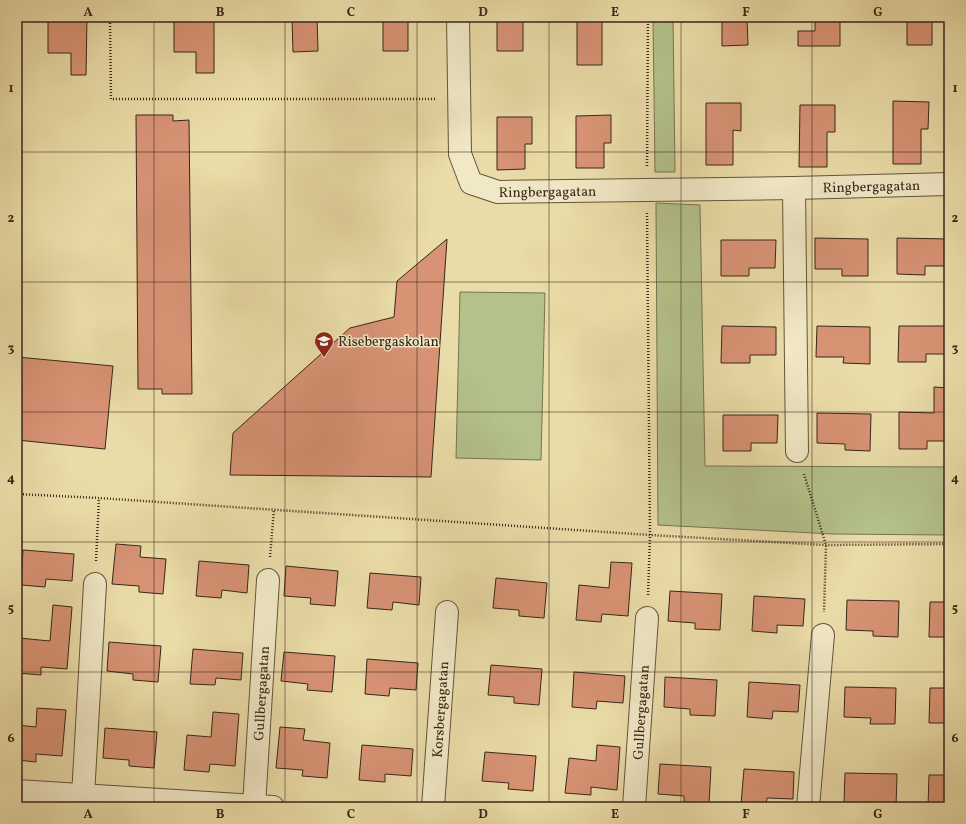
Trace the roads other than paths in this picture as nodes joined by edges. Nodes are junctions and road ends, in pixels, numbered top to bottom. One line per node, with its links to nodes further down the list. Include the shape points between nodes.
1 (458, 17): 3 (street, Ringbergagatan, via 460,154 471,183 498,192)
2 (949, 184): 3 (street, Ringbergagatan)
3 (794, 188): 4 (street)
4 (796, 451)
5 (268, 580): 12 (street, Gullbergagatan)
6 (95, 584): 11 (street)
7 (448, 612): 13 (street, Korsbergagatan)
8 (647, 618): 14 (street, Gullbergagatan)
9 (823, 635): 15 (street)
10 (17, 791): 11 (street, Gullbergagatan)
11 (83, 796): 12 (street, Gullbergagatan)
12 (264, 806)
13 (433, 807)
14 (634, 807)
15 (808, 807)

